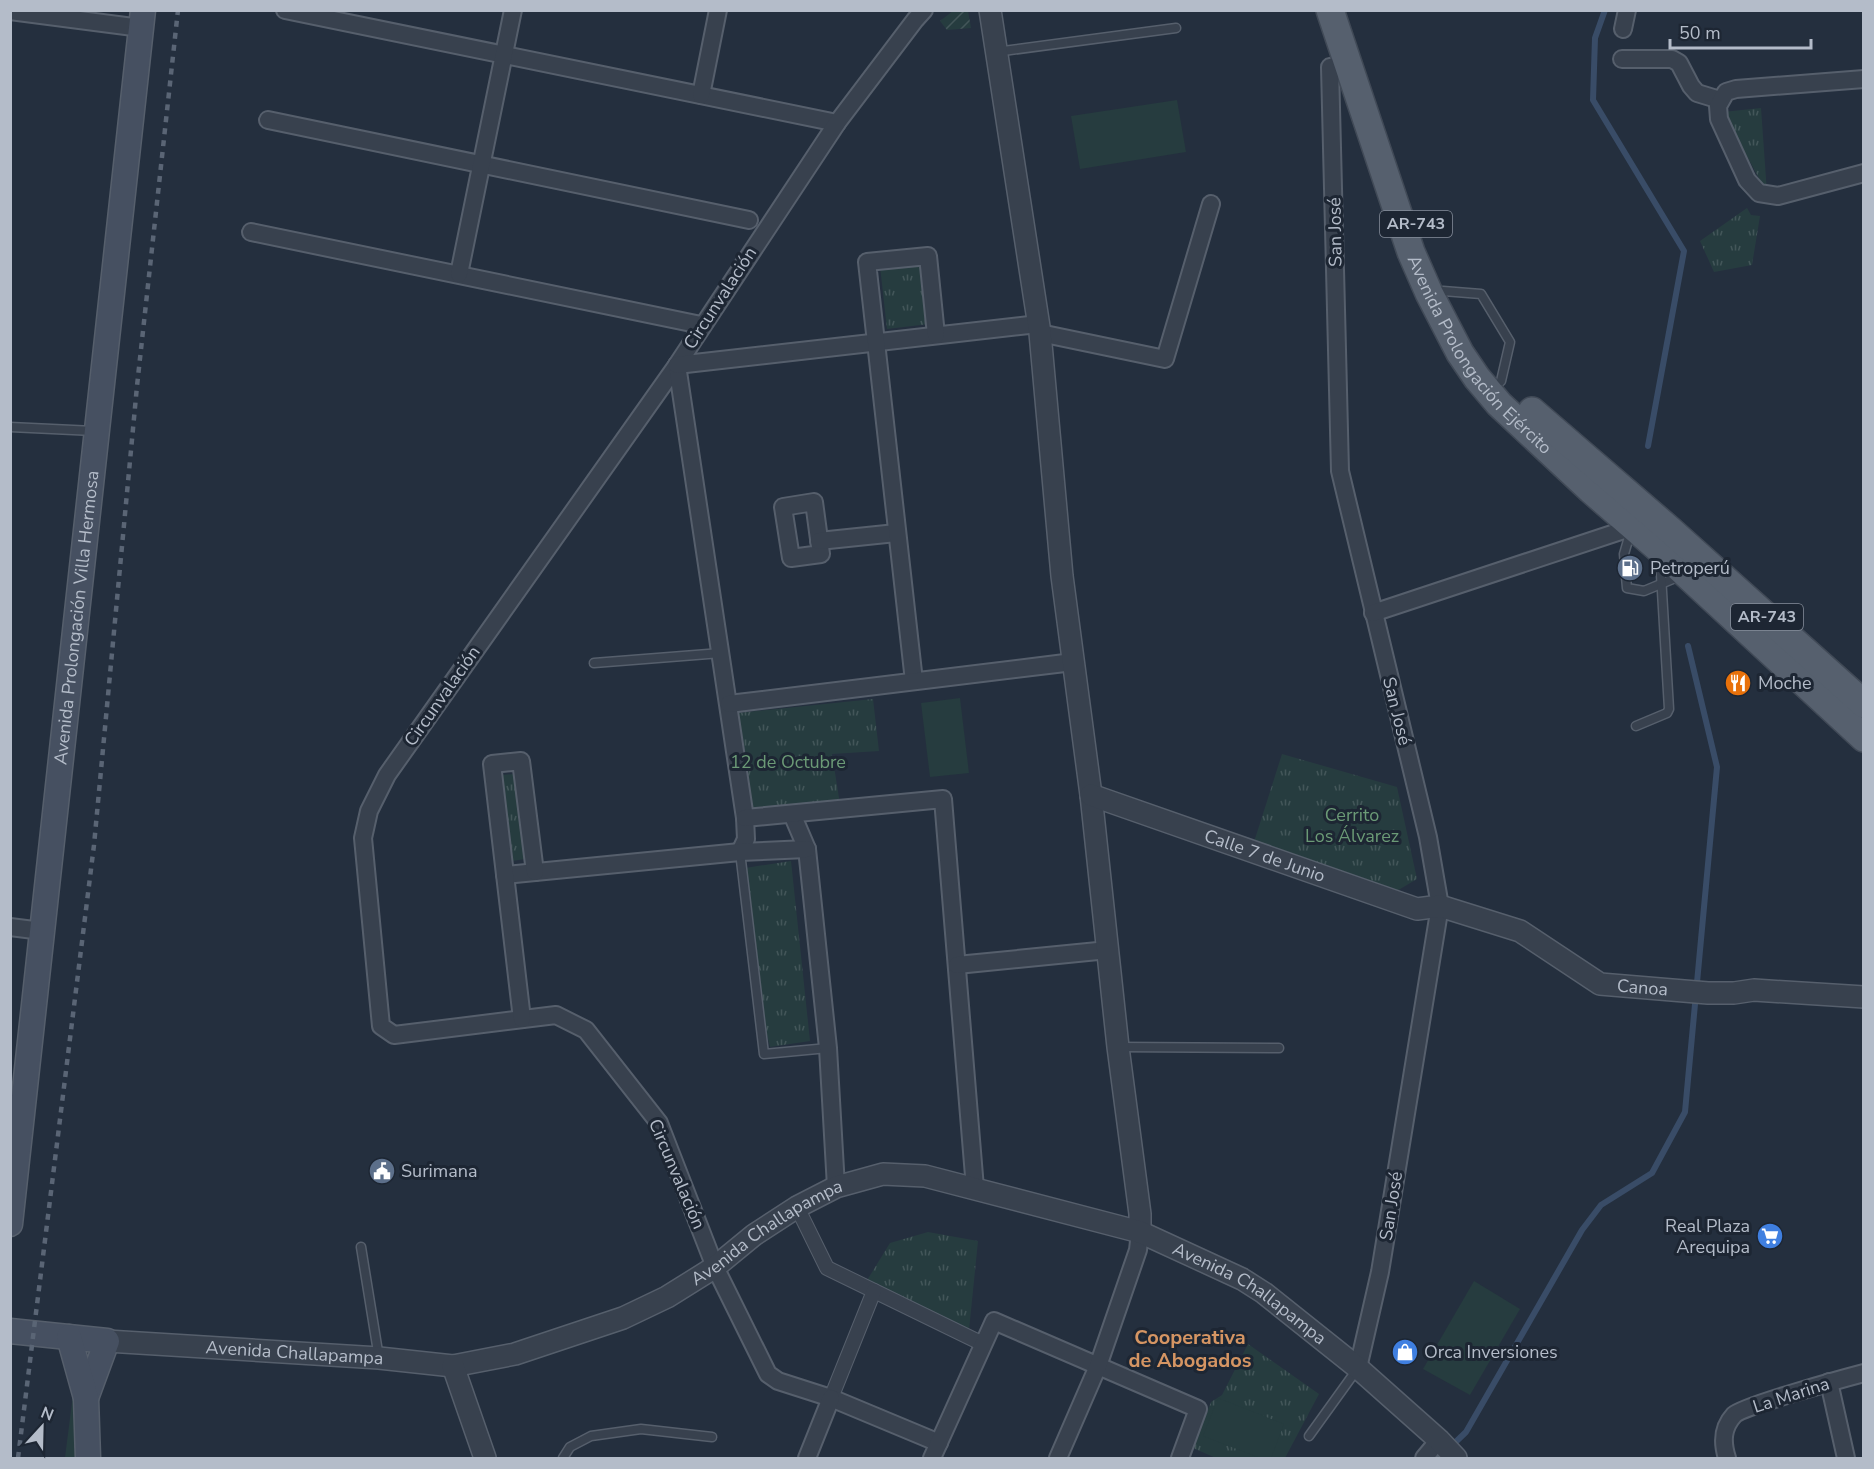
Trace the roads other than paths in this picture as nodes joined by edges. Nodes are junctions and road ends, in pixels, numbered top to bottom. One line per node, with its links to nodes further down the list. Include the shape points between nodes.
1 (285, 10): 14 (street)
2 (513, 10): 14 (street)
3 (718, 10): 18 (street)
4 (990, 10): 13 (street)
5 (1330, 10): 16 (main road, Avenida Prolongación Ejército / AR-743)
6 (1346, 10): 35 (main road, Avenida Prolongación Ejército / AR-743, via 1419,233 1467,338 1501,381)
7 (1627, 10): 12 (street)
8 (10, 11): 10 (street)
9 (917, 14): 21 (street, Circunvalación)
10 (142, 19): 34 (main road, Avenida Prolongación Villa Hermosa)
11 (1176, 28): 13 (lane)
12 (1623, 29)
13 (996, 52): 29 (street)
14 (504, 56): 18 (street); 22 (street)
15 (1622, 59): 19 (street, via 1672,59 1679,63 1697,93)
16 (1348, 65): 35 (main road, Avenida Prolongación Ejército / AR-743, via 1411,252 1460,353 1499,404); 39 (street, San José, via 1330,67 1340,471)
17 (1863, 79): 19 (street, via 1736,89 1726,92)
18 (701, 95): 21 (street)
19 (1720, 100): 23 (street, via 1719,119 1747,180 1759,193 1778,196)
20 (268, 120): 22 (street)
21 (837, 123): 28 (street, Circunvalación)
22 (481, 166): 25 (street); 27 (street)
23 (1863, 173)
24 (1211, 204): 29 (street, via 1165,358)
25 (749, 220)
26 (251, 232): 27 (street)
27 (459, 274): 28 (street)
28 (701, 325): 32 (street, Circunvalación)
29 (1039, 329): 30 (street); 41 (street)
30 (936, 335): 31 (street); 31 (street, via 928,256 867,262)
31 (874, 342): 32 (street); 36 (street)
32 (677, 364): 40 (street); 61 (street, Circunvalación, via 387,775 369,811 363,838 381,1026 394,1035)
33 (10, 427): 34 (lane)
34 (96, 431): 57 (main road, Avenida Prolongación Villa Hermosa)
35 (1639, 518): 38 (main road, AR-743); 38 (lane, via 1624,554 1627,588 1644,591); 39 (street); 45 (main road, AR-743)
36 (896, 533): 37 (street); 43 (street)
37 (819, 541)
38 (1673, 579): 46 (lane, via 1669,709); 47 (main road, AR-743)
39 (1373, 613): 55 (street, San José, via 1428,837)
40 (721, 653): 42 (lane); 44 (street)
41 (1073, 662): 43 (street); 48 (street)
42 (594, 663)
43 (914, 681): 44 (street)
44 (729, 704): 50 (street)
45 (1863, 704)
46 (1636, 726)
47 (1863, 738)
48 (1091, 795): 55 (street, Calle 7 de Junio, via 1417,909); 58 (street)
49 (792, 814): 50 (street); 51 (street); 59 (street, via 944,800)
50 (745, 818): 52 (street, via 746,839)
51 (807, 849): 52 (street); 63 (street)
52 (740, 852): 53 (street); 63 (lane, via 764,1054)
53 (535, 872): 54 (street); 54 (street, via 521,761 492,764)
54 (505, 875): 61 (street)
55 (1440, 906): 60 (street, Canoa, via 1520,931 1600,984 1708,993 1754,990); 81 (street, San José, via 1380,1272)
56 (10, 927): 57 (street)
57 (42, 931): 65 (main road, Avenida Prolongación Villa Hermosa)
58 (1108, 950): 59 (street); 62 (street)
59 (957, 965): 67 (street)
60 (1863, 998)
61 (522, 1019): 72 (street, Circunvalación, via 556,1015 586,1030 659,1123)
62 (1118, 1047): 64 (lane); 70 (street)
63 (828, 1048): 66 (street)
64 (1279, 1048)
65 (14, 1159): 69 (main road, Avenida Prolongación Villa Hermosa)
66 (836, 1187): 67 (street, Avenida Challapampa, via 883,1174 925,1176); 68 (street, Avenida Challapampa)
67 (975, 1188): 70 (street, Avenida Challapampa)
68 (797, 1208): 72 (street, Avenida Challapampa, via 754,1235); 73 (street, via 827,1268)
69 (10, 1224)
70 (1140, 1232): 80 (street, via 1138,1250); 81 (street, Avenida Challapampa, via 1242,1279)
71 (361, 1247): 78 (lane)
72 (715, 1267): 79 (street, Avenida Challapampa, via 623,1318 515,1354); 85 (street, Circunvalación, via 768,1374)
73 (874, 1291): 77 (street); 85 (street)
74 (10, 1331): 75 (main road, Avenida Challapampa)
75 (69, 1337): 76 (main road, Avenida Challapampa); 84 (main road)
76 (107, 1341): 78 (street, Avenida Challapampa); 84 (main road)
77 (983, 1344): 80 (street, via 996,1321); 88 (street)
78 (379, 1358): 79 (street, Avenida Challapampa)
79 (453, 1366): 91 (street)
80 (1098, 1366): 95 (street); 96 (street, via 1198,1409)
81 (1358, 1368): 86 (lane); 89 (street, Avenida Challapampa)
82 (1863, 1373): 83 (street, La Marina)
83 (1829, 1382): 98 (street, La Marina, via 1736,1413 1726,1427 1722,1444); 99 (street)
84 (86, 1398): 90 (main road)
85 (831, 1398): 88 (street, Circunvalación); 93 (street)
86 (1309, 1436)
87 (712, 1437): 92 (lane, via 641,1429 591,1436 570,1447)
88 (939, 1443): 94 (street)
89 (1446, 1448): 97 (street)
90 (88, 1458)
91 (485, 1458)
92 (563, 1458)
93 (807, 1458)
94 (932, 1458)
95 (1058, 1458)
96 (1180, 1458)
97 (1424, 1458)
98 (1727, 1458)
99 (1846, 1458)

